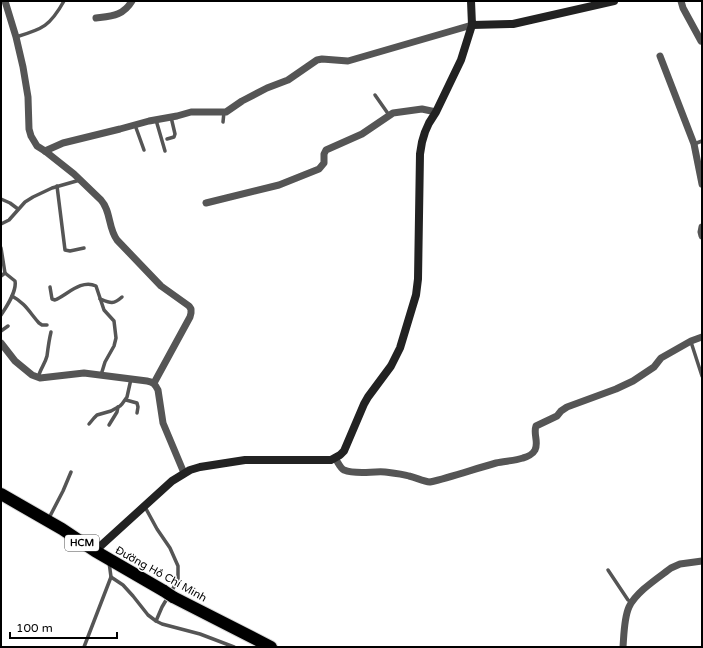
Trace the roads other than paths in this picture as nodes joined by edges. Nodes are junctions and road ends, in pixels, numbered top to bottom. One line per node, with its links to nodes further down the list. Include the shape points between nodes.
1 (5, 1): 9 (street)
2 (64, 1): 9 (lane, via 55,16 41,29)
3 (132, 1): 7 (street, via 125,10 115,16)
4 (471, 1): 8 (street)
5 (614, 1): 8 (street, via 513,24)
6 (681, 1): 10 (street)
7 (96, 18)
8 (472, 25): 13 (street, via 348,61 316,60 285,81); 14 (street, via 461,60)
9 (16, 37): 24 (street, via 27,91 31,136 37,146)
10 (701, 41)
11 (660, 56): 22 (street)
12 (375, 95): 15 (lane)
13 (224, 112): 16 (street, via 191,112); 18 (lane)
14 (436, 112): 15 (street, via 422,109); 61 (street, via 425,132 420,154 418,279 412,311 396,357 364,404 344,451)
15 (389, 115): 30 (street, via 362,134 326,150 324,163 319,169 279,185)
16 (171, 117): 17 (street); 20 (lane, via 175,134 174,137)
17 (156, 120): 19 (street); 25 (lane)
18 (223, 122)
19 (135, 125): 23 (lane); 24 (street, via 63,143)
20 (167, 139)
21 (702, 141): 22 (lane)
22 (694, 144): 27 (street)
23 (144, 150)
24 (45, 151): 26 (street)
25 (165, 151)
26 (80, 180): 28 (lane); 55 (street, via 105,204 117,240 161,286 191,309 190,317)
27 (702, 184)
28 (57, 186): 31 (lane, via 33,197); 36 (lane, via 65,250)
29 (1, 199): 31 (lane)
30 (206, 203)
31 (18, 209): 32 (lane, via 9,220)
32 (1, 224)
33 (702, 227): 34 (street)
34 (702, 236)
35 (1, 248): 37 (lane)
36 (84, 248)
37 (5, 274): 38 (lane); 40 (lane, via 15,280)
38 (1, 276)
39 (50, 287): 42 (lane, via 52,299 57,300 73,289 94,285)
40 (12, 296): 43 (lane); 44 (lane, via 20,300 39,323)
41 (122, 297): 42 (lane, via 112,303)
42 (100, 299): 51 (lane, via 104,310 114,321 116,338)
43 (1, 315)
44 (47, 325)
45 (8, 326): 46 (lane)
46 (1, 331)
47 (51, 332): 53 (lane, via 47,356)
48 (702, 337): 49 (street)
49 (691, 341): 52 (lane); 61 (street, via 661,358 654,367 633,381 567,407 557,416 536,426 535,451 522,458 430,482 385,472 349,472 342,469)
50 (1, 343): 53 (street, via 15,361)
51 (101, 376): 53 (street, via 80,373); 54 (street)
52 (702, 376)
53 (38, 378)
54 (131, 379): 55 (street); 56 (lane)
55 (154, 383): 63 (street, via 158,390 164,426)
56 (126, 400): 57 (lane); 58 (lane, via 137,403)
57 (118, 407): 59 (lane, via 97,415); 60 (lane)
58 (137, 413)
59 (89, 424)
60 (109, 425)
61 (336, 458): 63 (street, via 245,460 200,467)
62 (71, 472): 66 (lane)
63 (184, 473): 65 (street)
64 (1, 494): 66 (highway, Đường Hồ Chí Minh / HCM)
65 (144, 506): 67 (street); 73 (lane, via 178,566 178,580)
66 (48, 521): 67 (highway, Đường Hồ Chí Minh / HCM)
67 (95, 551): 68 (highway, Đường Hồ Chí Minh / HCM)
68 (108, 559): 71 (lane); 76 (highway, Đường Hồ Chí Minh / HCM)
69 (702, 561): 72 (street, via 671,568 638,594)
70 (608, 570): 72 (lane)
71 (111, 577): 73 (lane, via 128,590); 74 (lane)
72 (632, 602): 77 (street, via 625,620)
73 (156, 621): 75 (lane)
74 (84, 647)
75 (234, 647)
76 (271, 647)
77 (623, 647)

